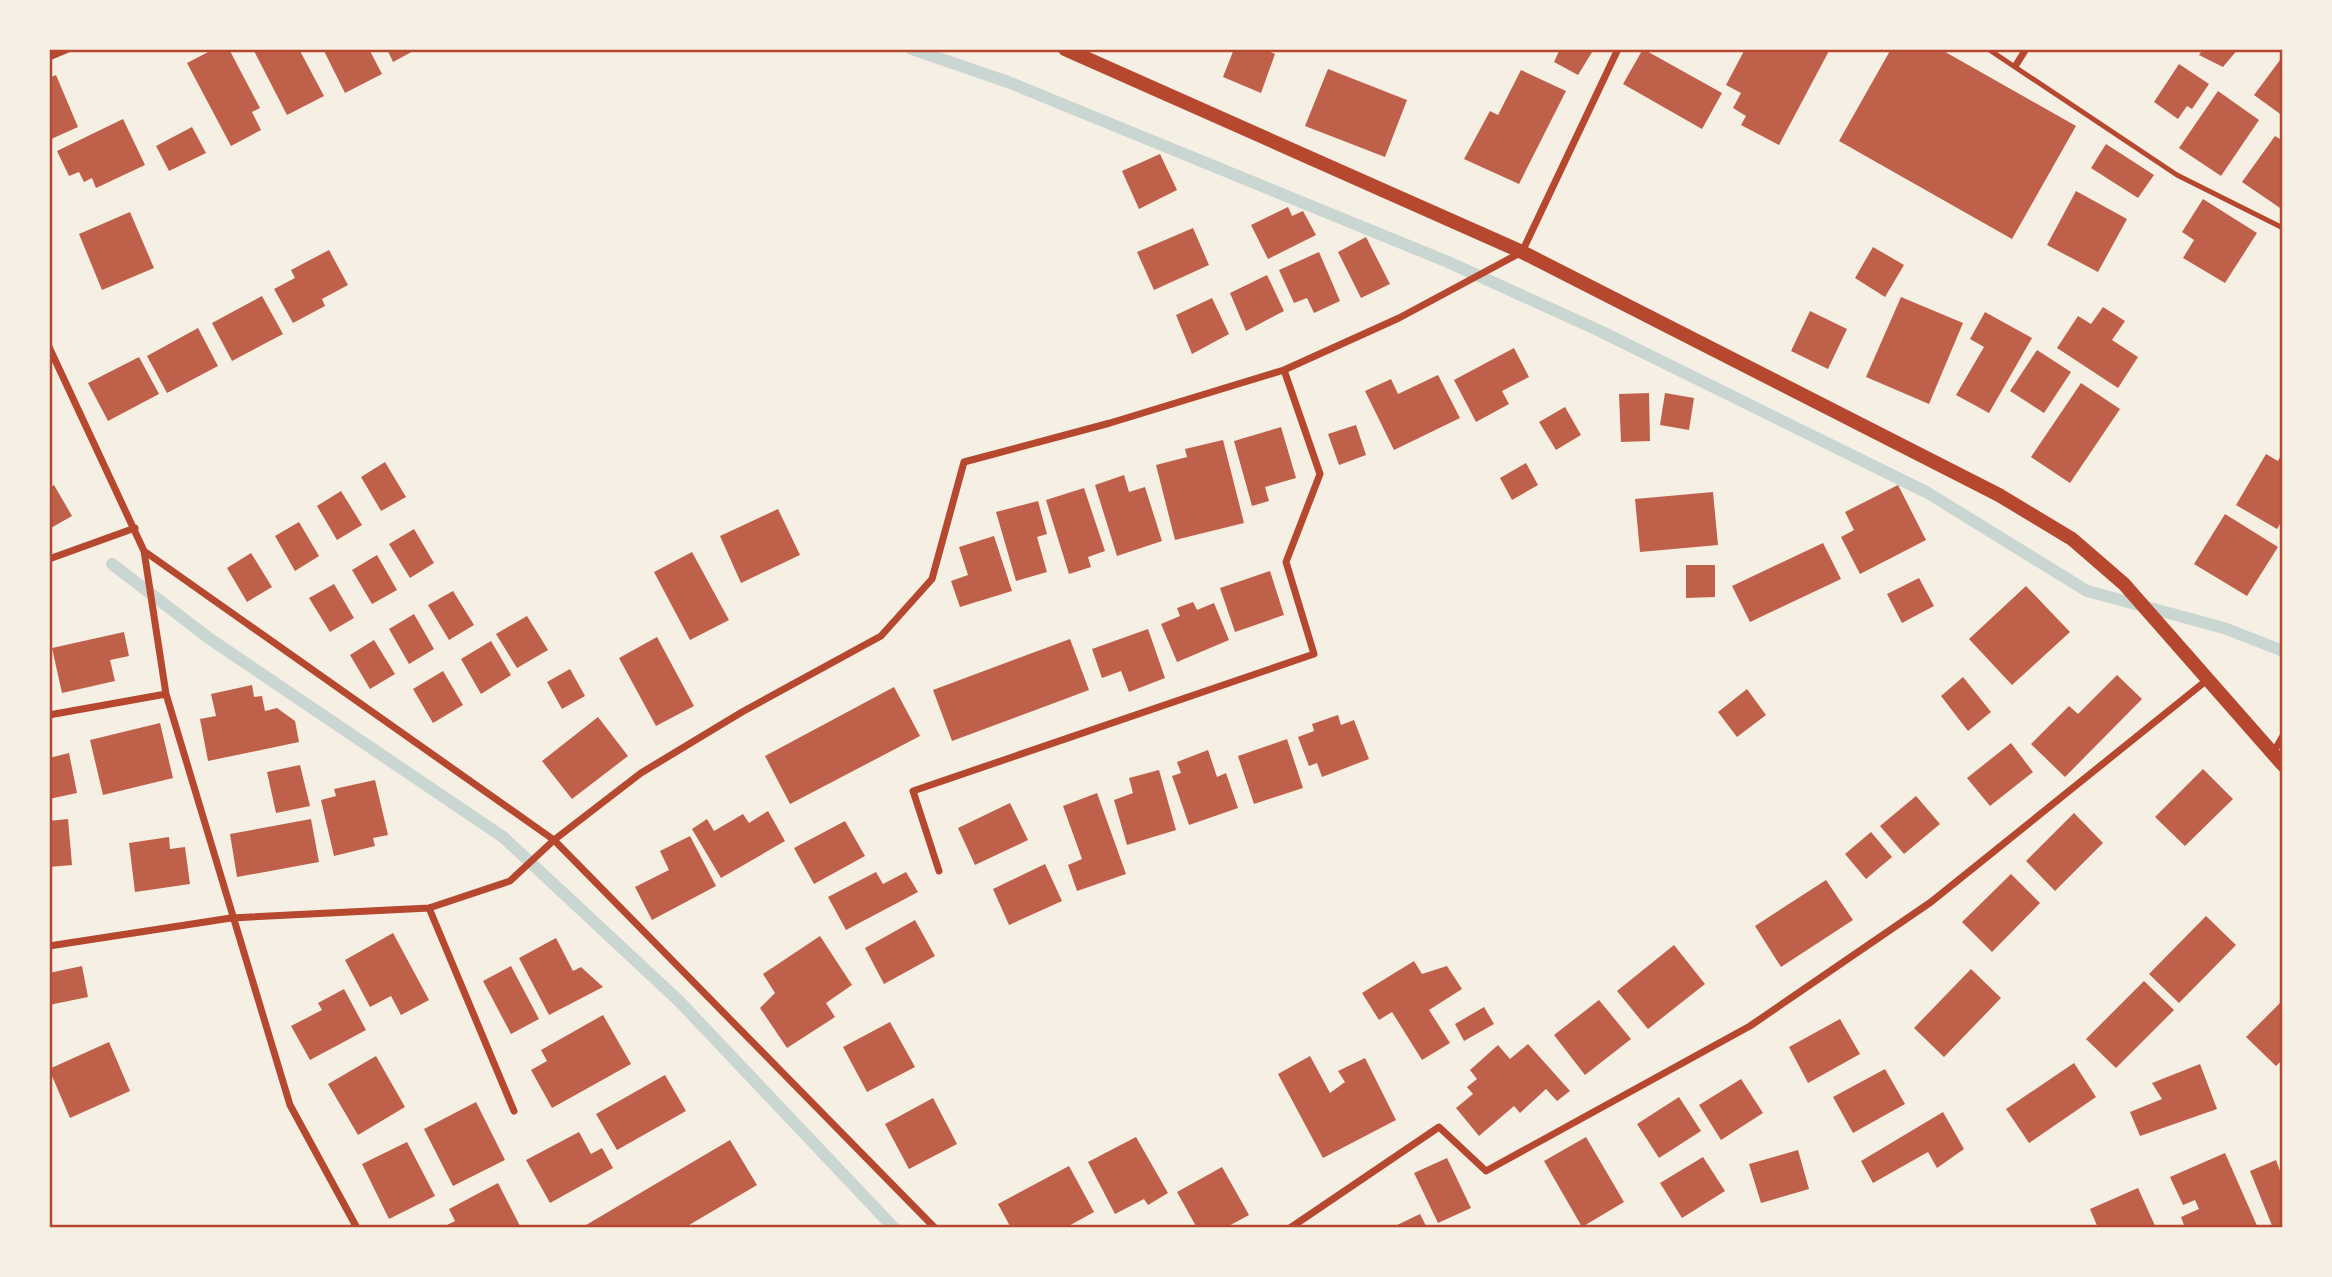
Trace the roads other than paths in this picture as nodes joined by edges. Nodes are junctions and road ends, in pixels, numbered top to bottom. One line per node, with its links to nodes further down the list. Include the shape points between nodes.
1 (68, 49): 6 (street)
2 (1065, 49): 9 (main road)
3 (1618, 49): 9 (street)
4 (1988, 49): 7 (lane)
5 (2026, 49): 7 (street)
6 (49, 57)
7 (2015, 65): 8 (lane, via 2177,174)
8 (2283, 228)
9 (1522, 252): 11 (street, via 1399,318); 15 (main road, via 1999,495 2062,533 2124,584)
10 (49, 347): 12 (street)
11 (1284, 370): 21 (street, via 964,462 932,579 881,636 641,773); 22 (street, via 1321,474 1286,562 1314,654 913,792)
12 (135, 528): 13 (street); 14 (street)
13 (144, 551): 16 (street); 21 (street)
14 (49, 559)
15 (2209, 678): 19 (main road); 29 (street, via 1931,902 1750,1026 1486,1171 1439,1128)
16 (166, 694): 17 (street); 24 (street)
17 (49, 715)
18 (2283, 736): 19 (street)
19 (2273, 753): 20 (main road)
20 (2283, 765)
21 (554, 840): 23 (street, via 510,881); 28 (street)
22 (939, 871)
23 (429, 908): 24 (street); 26 (street)
24 (231, 918): 25 (street); 27 (street, via 290,1105)
25 (49, 946)
26 (514, 1111)
27 (357, 1228)
28 (935, 1228)
29 (1290, 1228)

